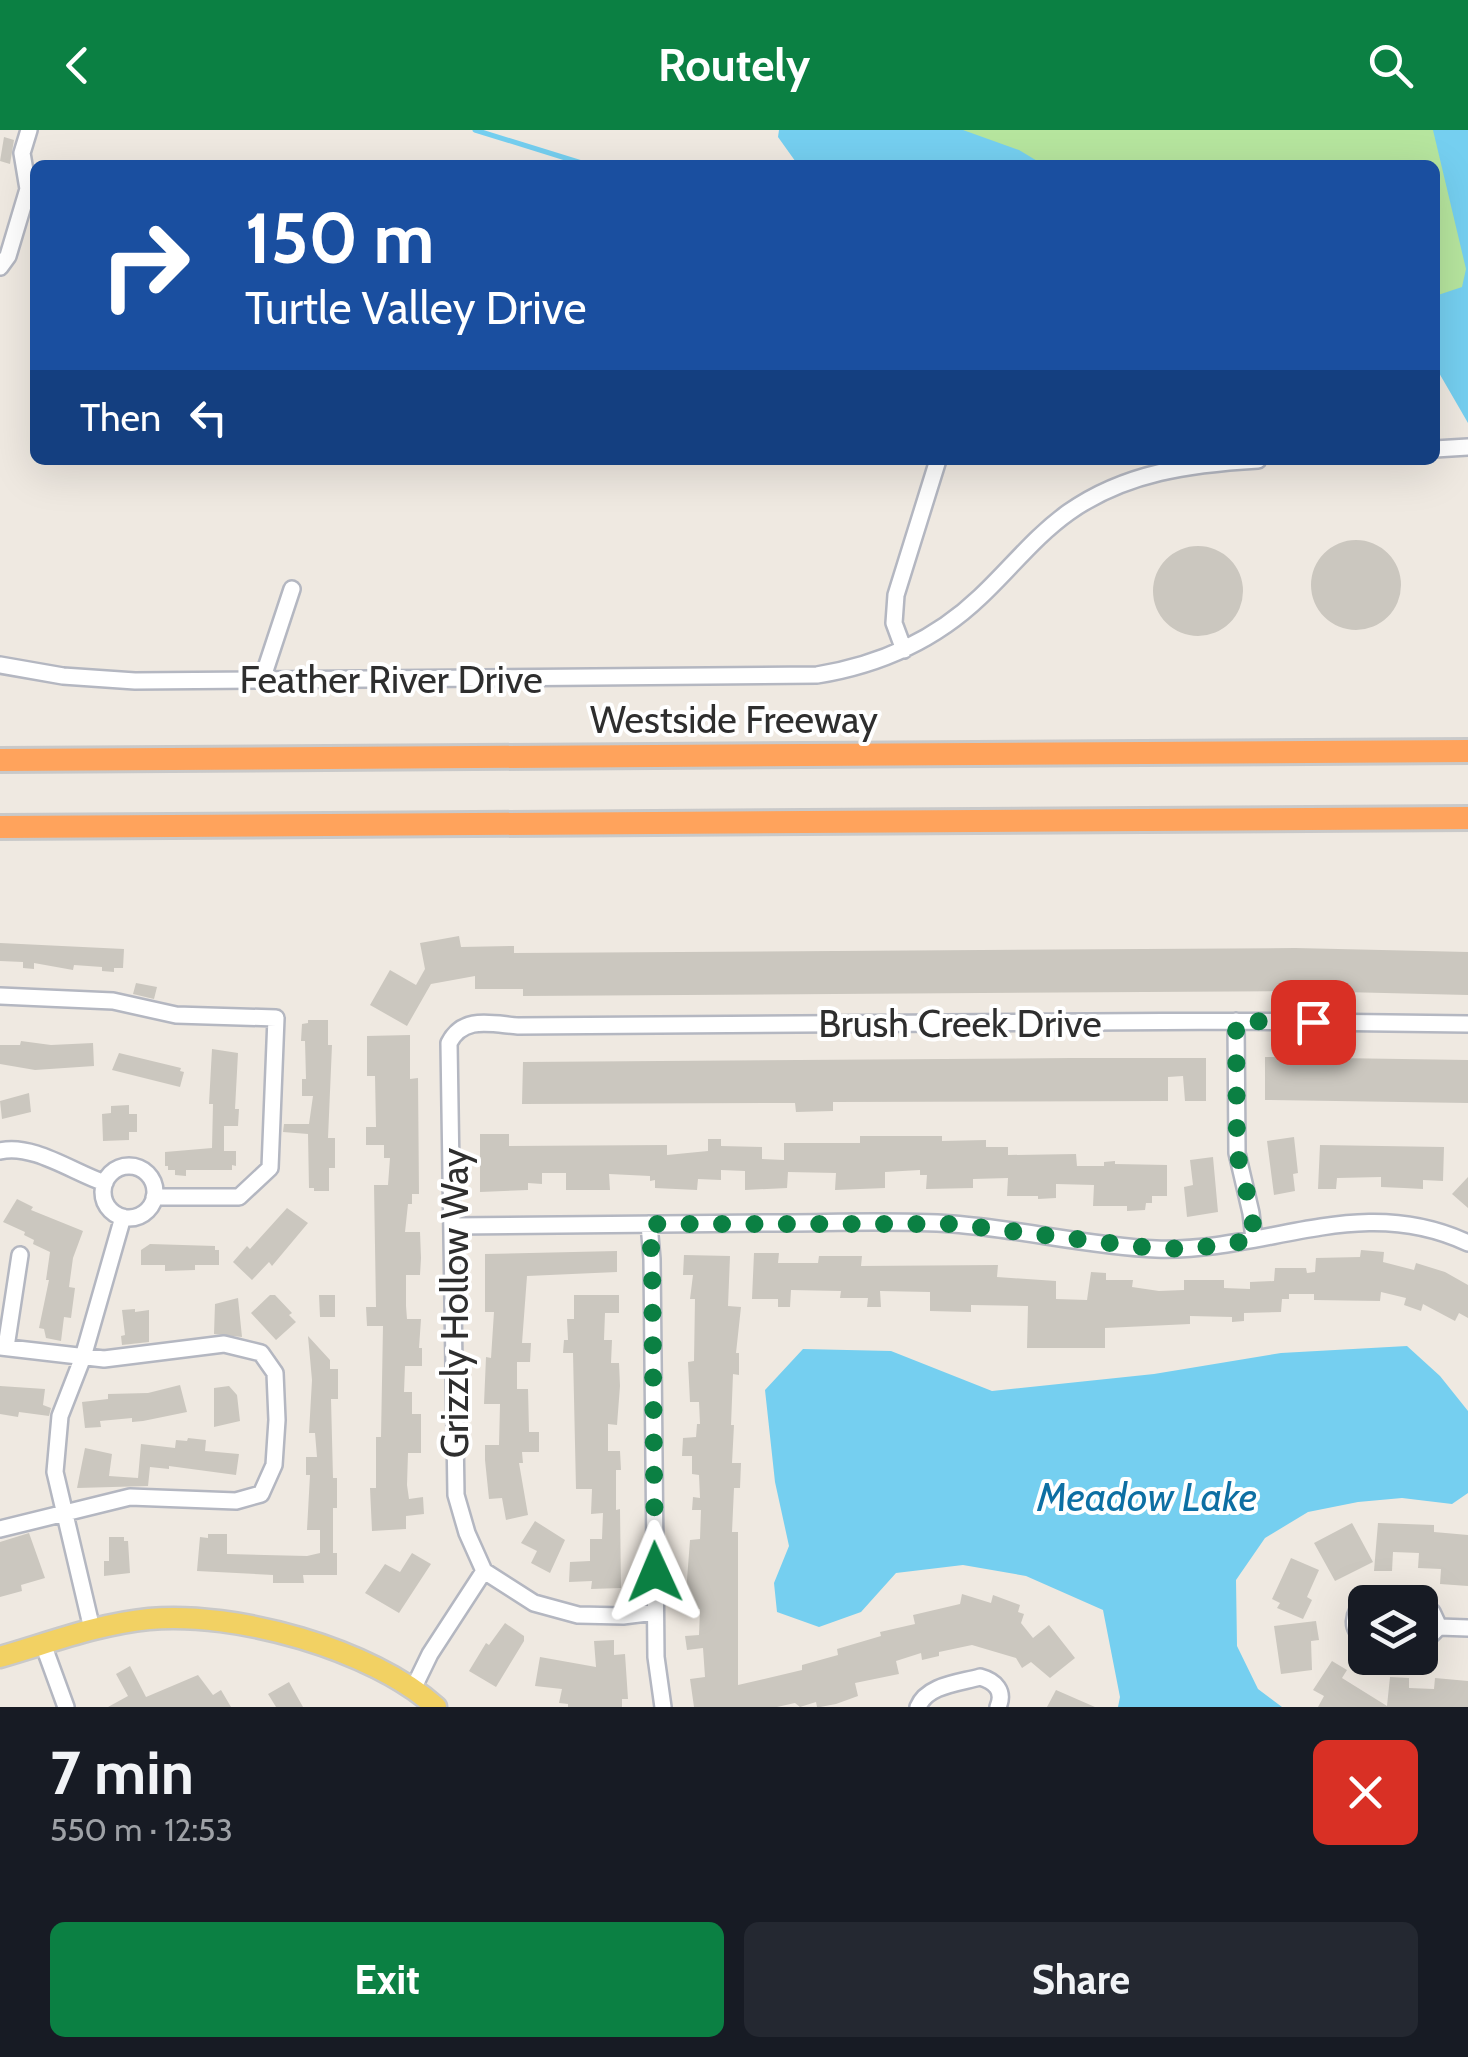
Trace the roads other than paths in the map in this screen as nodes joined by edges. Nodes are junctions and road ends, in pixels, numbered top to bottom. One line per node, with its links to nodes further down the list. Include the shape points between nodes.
1 (30, 130): 2 (street, via 22,152 28,189)
2 (8, 230): 3 (street, via 8,256)
3 (0, 267)
4 (1468, 447): 5 (street)
5 (1440, 449)
6 (936, 465): 9 (street, via 896,595 894,623)
7 (1199, 465): 9 (street, Feather River Drive, via 1156,472 1099,494 1043,533 958,617)
8 (292, 589): 11 (street)
9 (904, 650): 11 (street, Feather River Drive, via 846,670 790,676)
10 (0, 665): 11 (street, Feather River Drive, via 100,680)
11 (262, 680)
12 (1468, 751): 13 (highway, Westside Freeway)
13 (0, 760)
14 (1468, 818): 15 (highway)
15 (0, 827)
16 (0, 996): 22 (street, via 113,1001 176,1016 276,1018 270,1168 239,1196)
17 (1236, 1021): 18 (street, Brush Creek Drive); 19 (street, Brush Creek Drive, via 471,1023); 26 (street, via 1237,1153)
18 (1468, 1024)
19 (456, 1032): 25 (street, Grizzly Hollow Way, via 450,1044)
20 (0, 1151): 21 (street, via 38,1155)
21 (105, 1183): 22 (street, via 123,1167 140,1168 152,1180); 23 (street, via 108,1208)
22 (154, 1197): 23 (street, via 139,1216)
23 (122, 1217): 30 (street)
24 (649, 1224): 25 (street); 26 (street, via 953,1224 1189,1249); 34 (street)
25 (453, 1226): 33 (street, Grizzly Hollow Way, via 456,1494)
26 (1254, 1240): 27 (street, via 1367,1221 1410,1225)
27 (1468, 1244)
28 (20, 1255): 29 (street)
29 (3, 1347): 30 (street)
30 (83, 1357): 31 (street, via 60,1416 55,1472); 31 (street, via 224,1344 261,1353 275,1373 274,1465 260,1494 236,1501 130,1497)
31 (62, 1513): 32 (street); 37 (street)
32 (0, 1529)
33 (484, 1571): 34 (street, via 562,1612); 40 (street)
34 (655, 1612): 43 (street)
35 (1439, 1627): 36 (street)
36 (1468, 1628)
37 (92, 1630): 38 (main road); 40 (main road, via 150,1619 245,1624 311,1642)
38 (44, 1644): 39 (main road); 41 (street)
39 (0, 1657)
40 (414, 1687): 42 (main road)
41 (66, 1707)
42 (436, 1707)
43 (662, 1707)
44 (918, 1707): 45 (street, via 930,1692 980,1676 996,1684)
45 (998, 1707)

